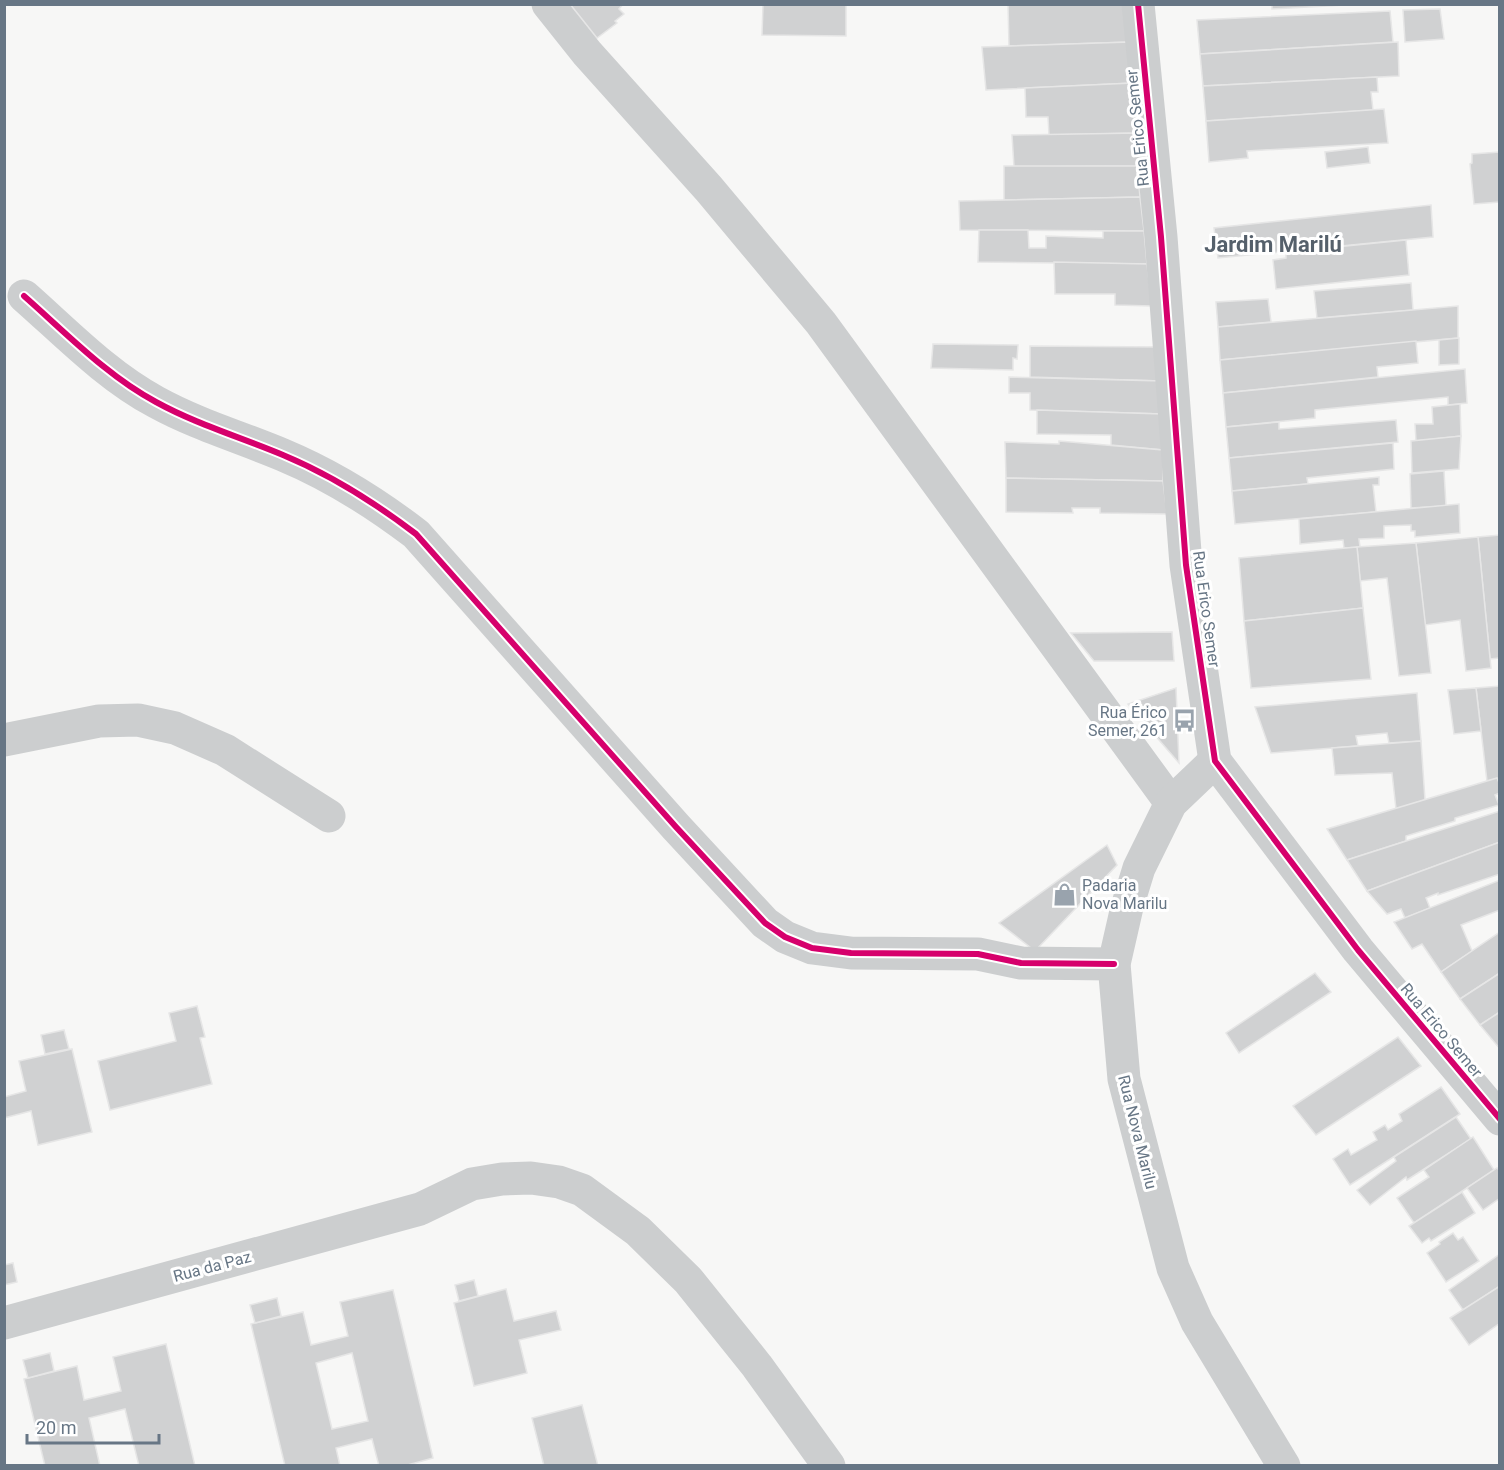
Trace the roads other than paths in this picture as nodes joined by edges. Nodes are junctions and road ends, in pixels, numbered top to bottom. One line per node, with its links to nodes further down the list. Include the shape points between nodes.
1 (548, 4): 6 (street, via 821,323)
2 (1138, 4): 5 (street, Rua Erico Semer, via 1161,237 1186,565)
3 (24, 296): 8 (street, via 115,376 155,402 337,480 416,534 676,827 765,923 785,937 812,948 851,953 978,954 1021,963)
4 (4, 740): 7 (street, via 99,721 138,720 175,728 225,750)
5 (1215, 761): 6 (street, Rua Nova Marilu); 9 (street, Rua Erico Semer, via 1358,950)
6 (1171, 803): 8 (street, Rua Nova Marilu, via 1139,868)
7 (329, 816)
8 (1114, 964): 12 (street, Rua Nova Marilu, via 1124,1079 1173,1268 1197,1322)
9 (1500, 1119)
10 (4, 1323): 11 (street, Rua da Paz, via 420,1209 472,1184 531,1178 560,1182 582,1190 638,1231 688,1280 757,1366)
11 (829, 1466)
12 (1284, 1466)

